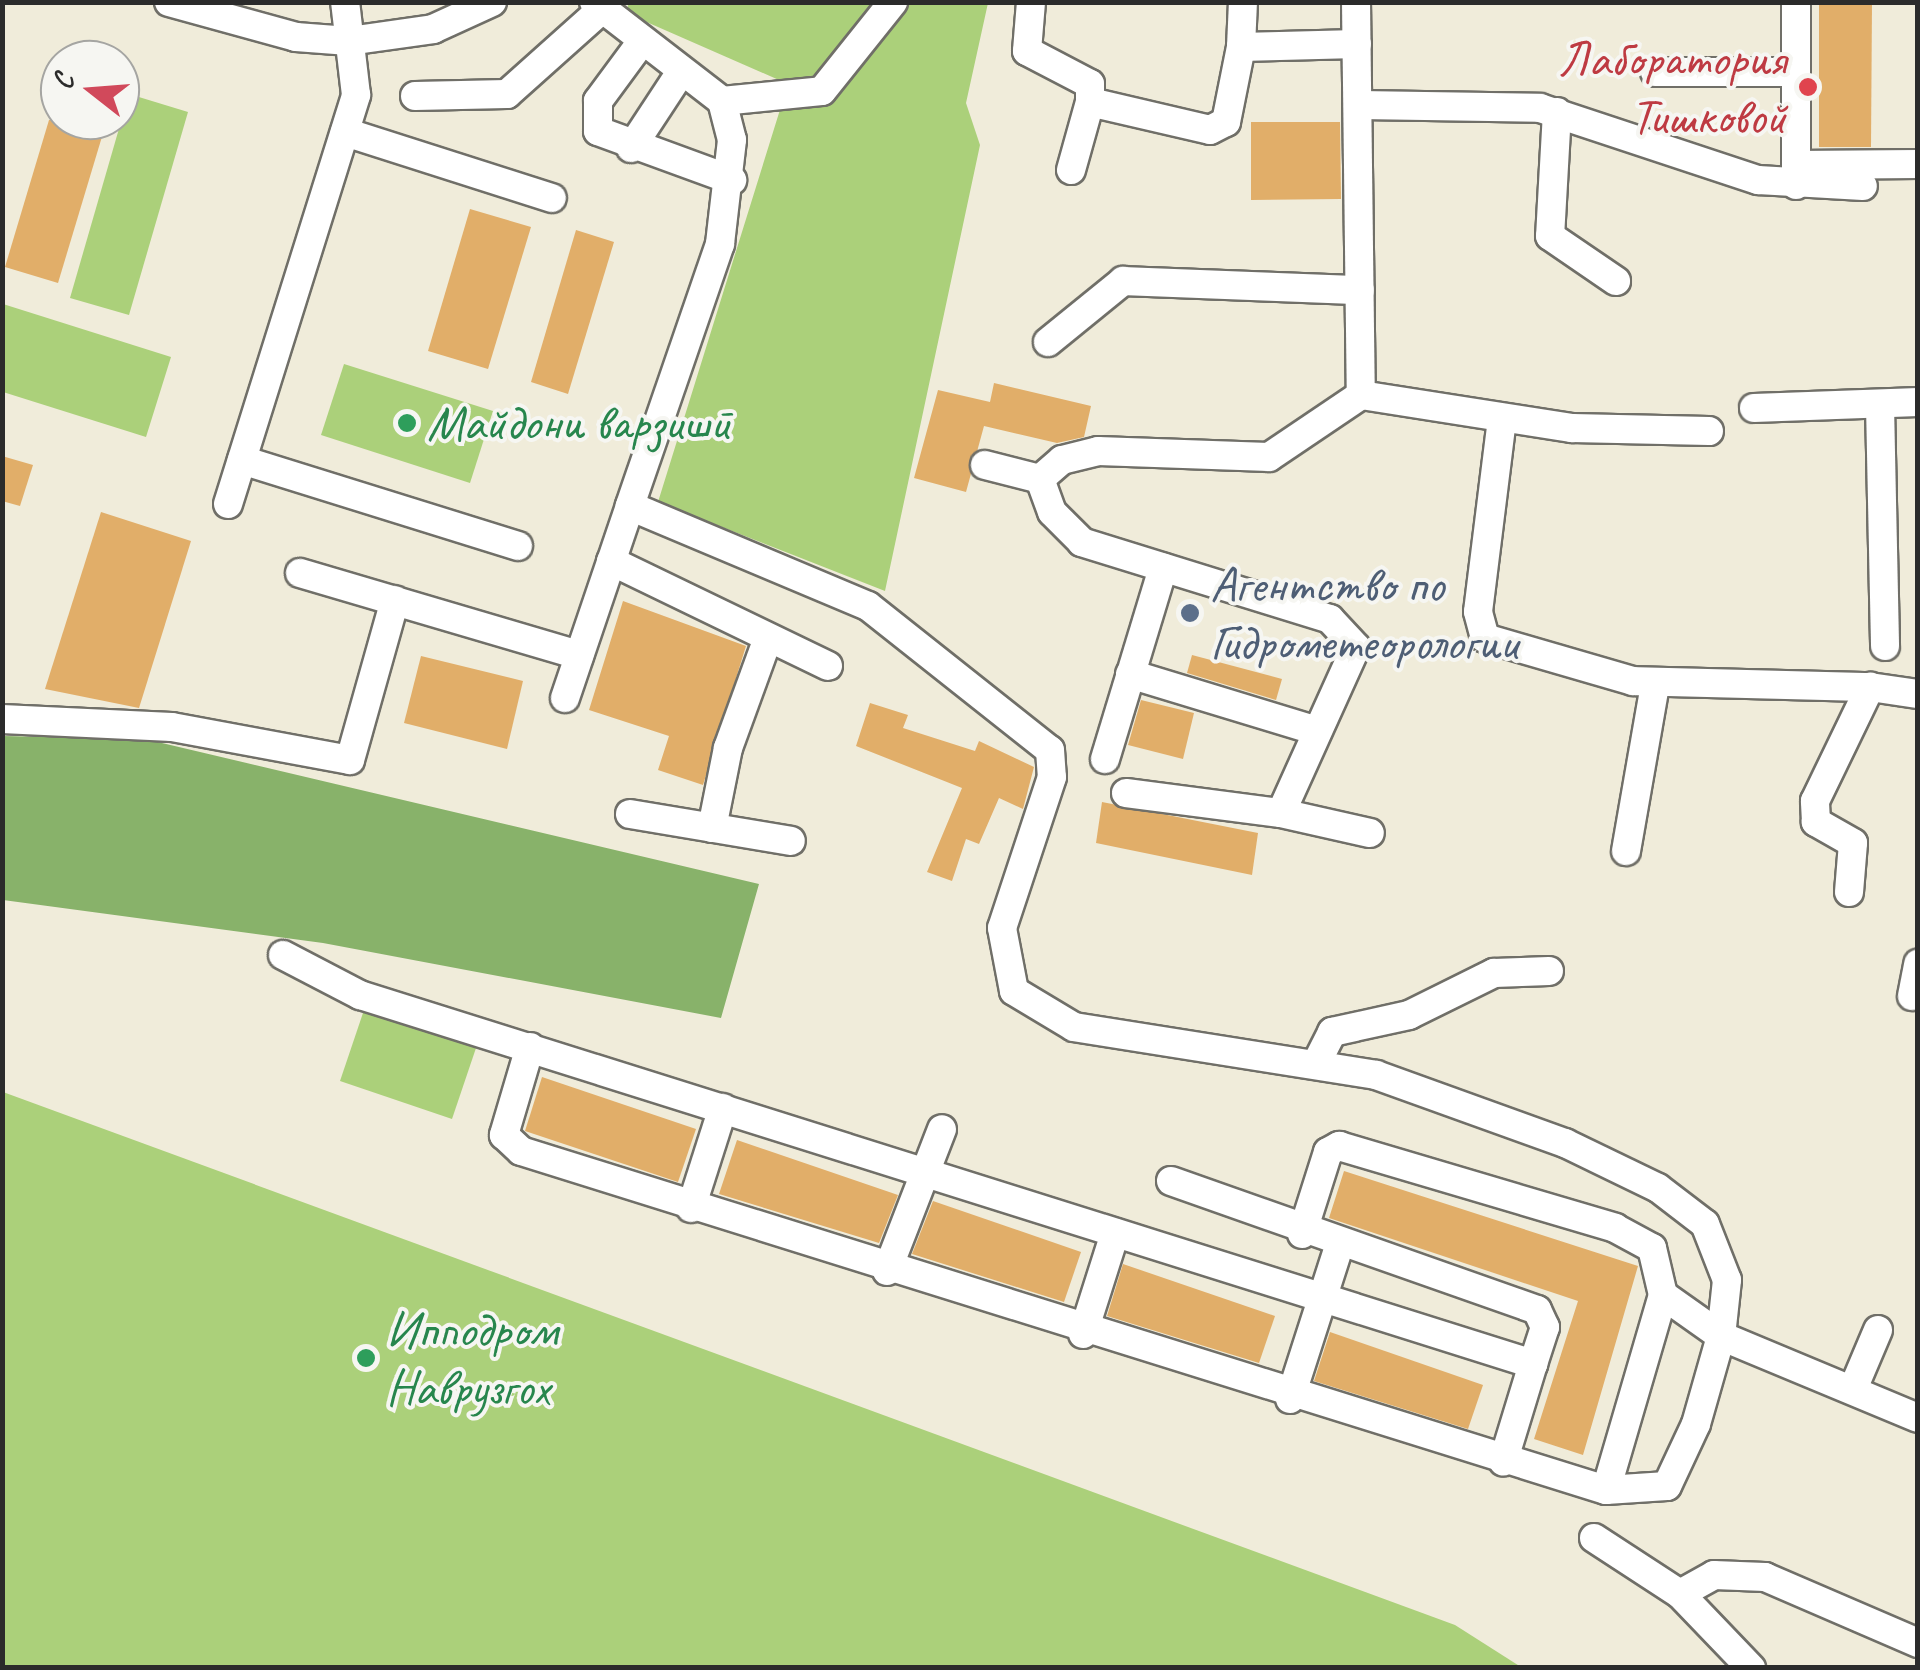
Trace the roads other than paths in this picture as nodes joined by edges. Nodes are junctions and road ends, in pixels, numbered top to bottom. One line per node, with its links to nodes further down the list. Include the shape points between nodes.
1 (169, 2): 10 (street, via 296,37)
2 (345, 2): 10 (street)
3 (492, 2): 10 (street, via 432,29)
4 (892, 2): 18 (street, via 822,92)
5 (1031, 2): 19 (street, via 1028,50 1090,84)
6 (1243, 2): 13 (street)
7 (1356, 2): 12 (street)
8 (1796, 2): 16 (street)
9 (597, 6): 11 (street); 17 (street, via 507,94)
10 (348, 41): 22 (street, via 358,88)
11 (640, 44): 14 (street); 23 (street, via 594,114 598,132)
12 (1357, 44): 13 (street); 20 (street)
13 (1241, 47): 19 (street, via 1218,129)
14 (681, 72): 18 (street); 23 (street)
15 (1655, 72): 16 (street)
16 (1796, 72): 26 (street)
17 (414, 96)
18 (722, 101): 27 (street)
19 (1090, 102): 25 (street)
20 (1358, 105): 21 (street); 31 (street)
21 (1557, 112): 26 (street); 30 (street, via 1550,236)
22 (345, 132): 29 (street); 39 (street)
23 (632, 148): 27 (street)
24 (1918, 164): 26 (street)
25 (1071, 170)
26 (1796, 175): 28 (street)
27 (732, 180): 43 (street, via 685,362)
28 (1863, 186)
29 (552, 198)
30 (1616, 282)
31 (1360, 290): 32 (street, via 1123,281); 33 (street)
32 (1048, 342)
33 (1362, 395): 37 (street); 41 (street, via 1269,458 1098,451 1062,460)
34 (1918, 402): 35 (street)
35 (1880, 405): 36 (street); 50 (street)
36 (1754, 408)
37 (1502, 419): 38 (street); 54 (street, via 1479,632 1517,651)
38 (1709, 431)
39 (242, 460): 42 (street); 44 (street)
40 (984, 465): 41 (street)
41 (1040, 479): 46 (street, via 1071,534)
42 (228, 504)
43 (630, 506): 45 (street); 74 (street, via 868,606 1050,750 1055,767 1000,944 1008,982 1033,1008 1092,1031)
44 (518, 546)
45 (610, 561): 49 (street); 51 (street)
46 (1162, 568): 53 (street); 59 (street, via 1340,624 1356,663)
47 (300, 573): 48 (street)
48 (395, 600): 51 (street); 58 (street, via 350,760 172,727)
49 (768, 638): 52 (street); 64 (street, via 728,748)
50 (1885, 646)
51 (579, 655): 57 (street)
52 (828, 666)
53 (1130, 674): 59 (street); 60 (street)
54 (1655, 684): 55 (street); 67 (street)
55 (1870, 687): 56 (street); 68 (street, via 1813,810 1823,828 1853,843)
56 (1918, 694)
57 (565, 698)
58 (2, 719)
59 (1314, 730): 62 (street)
60 (1105, 759)
61 (1126, 793): 62 (street)
62 (1281, 813): 65 (street)
63 (630, 814): 64 (street)
64 (712, 828): 66 (street)
65 (1370, 833)
66 (791, 841)
67 (1626, 851)
68 (1849, 892)
69 (283, 955): 73 (street, via 344,989)
70 (1918, 964): 72 (street)
71 (1548, 971): 74 (street, via 1494,973 1394,1020 1332,1032)
72 (1912, 996)
73 (530, 1047): 75 (street); 79 (street, via 506,1142)
74 (1317, 1062): 88 (street, via 1478,1106 1681,1202 1712,1234 1724,1264)
75 (723, 1108): 77 (street); 79 (street)
76 (942, 1129): 77 (street)
77 (924, 1170): 80 (street); 83 (street)
78 (1171, 1181): 81 (street)
79 (691, 1208): 83 (street)
80 (1116, 1233): 85 (street); 87 (street)
81 (1302, 1234): 82 (street); 84 (street, via 1328,1152 1348,1147 1629,1233 1659,1258)
82 (1339, 1246): 85 (street); 89 (street, via 1538,1310 1545,1327)
83 (887, 1271): 87 (street)
84 (1663, 1295): 88 (street); 94 (street)
85 (1322, 1298): 89 (street); 91 (street)
86 (1878, 1330): 90 (street)
87 (1083, 1334): 91 (street)
88 (1721, 1336): 90 (street); 94 (street, via 1674,1480 1645,1492)
89 (1533, 1364): 93 (street)
90 (1853, 1388): 92 (street)
91 (1290, 1399): 93 (street)
92 (1918, 1418)
93 (1503, 1462): 94 (street)
94 (1606, 1490)
95 (1594, 1538): 96 (street)
96 (1680, 1594): 97 (street, via 1714,1576 1765,1577); 98 (street)
97 (1918, 1643)
98 (1751, 1668)

